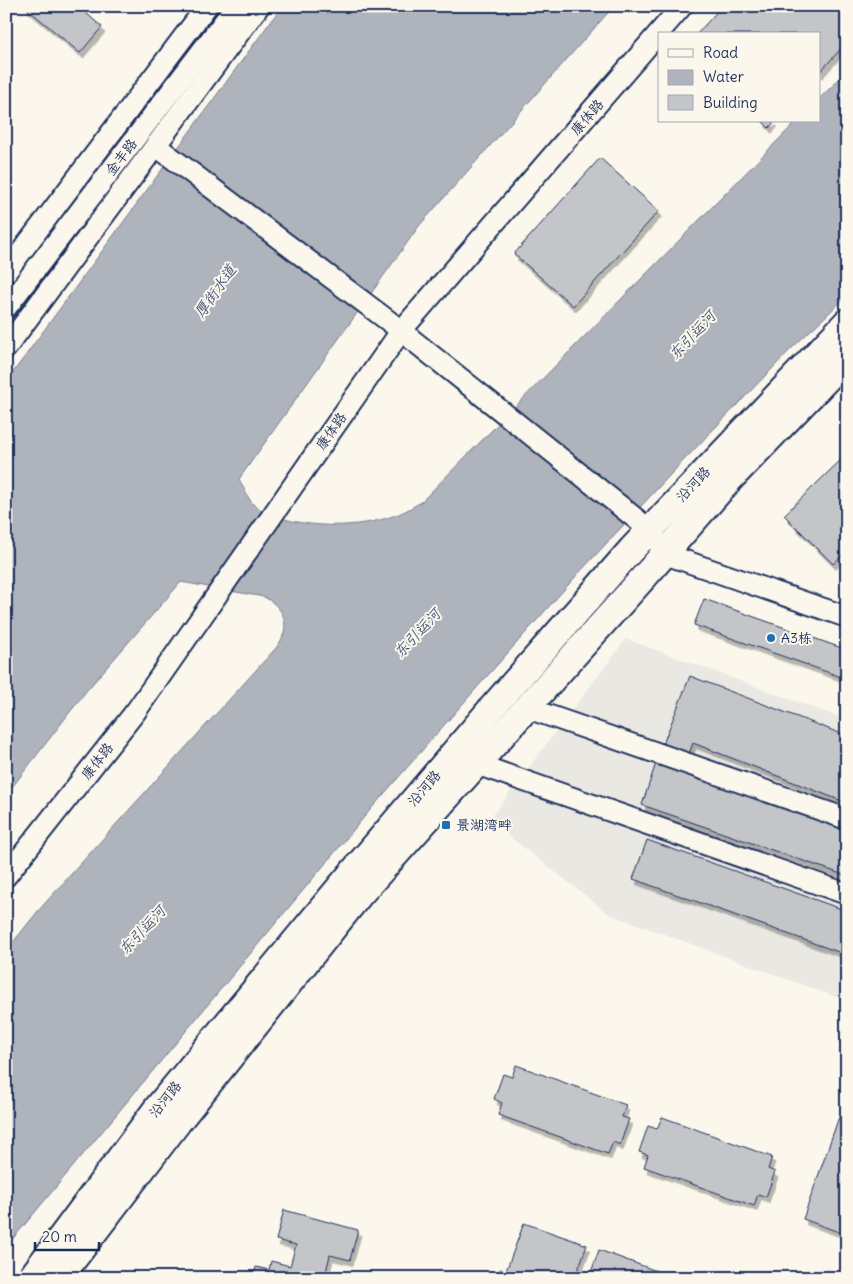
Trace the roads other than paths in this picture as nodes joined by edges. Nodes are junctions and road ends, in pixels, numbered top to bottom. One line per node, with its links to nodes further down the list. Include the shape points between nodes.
1 (207, 6): 8 (street, 金丰路)
2 (236, 6): 9 (street, 金丰路)
3 (259, 6): 7 (street)
4 (682, 6): 5 (street, 康体路)
5 (660, 32)
6 (658, 34): 11 (street, 康体路)
7 (156, 146): 11 (street); 12 (street)
8 (6, 272)
9 (6, 308)
10 (847, 322): 14 (main road, 沿河路)
11 (402, 331): 14 (street); 20 (street, 康体路, via 136,711)
12 (8, 347)
13 (847, 358): 15 (main road, 沿河路, via 730,479)
14 (645, 526): 15 (street); 22 (main road, 沿河路, via 158,1107)
15 (665, 554): 16 (street); 17 (main road, 沿河路)
16 (847, 617)
17 (527, 708): 18 (main road, 沿河路); 19 (street)
18 (476, 764): 21 (street); 23 (main road, 沿河路, via 361,893 178,1122)
19 (847, 819)
20 (6, 876)
21 (847, 894)
22 (31, 1278)
23 (59, 1278)

